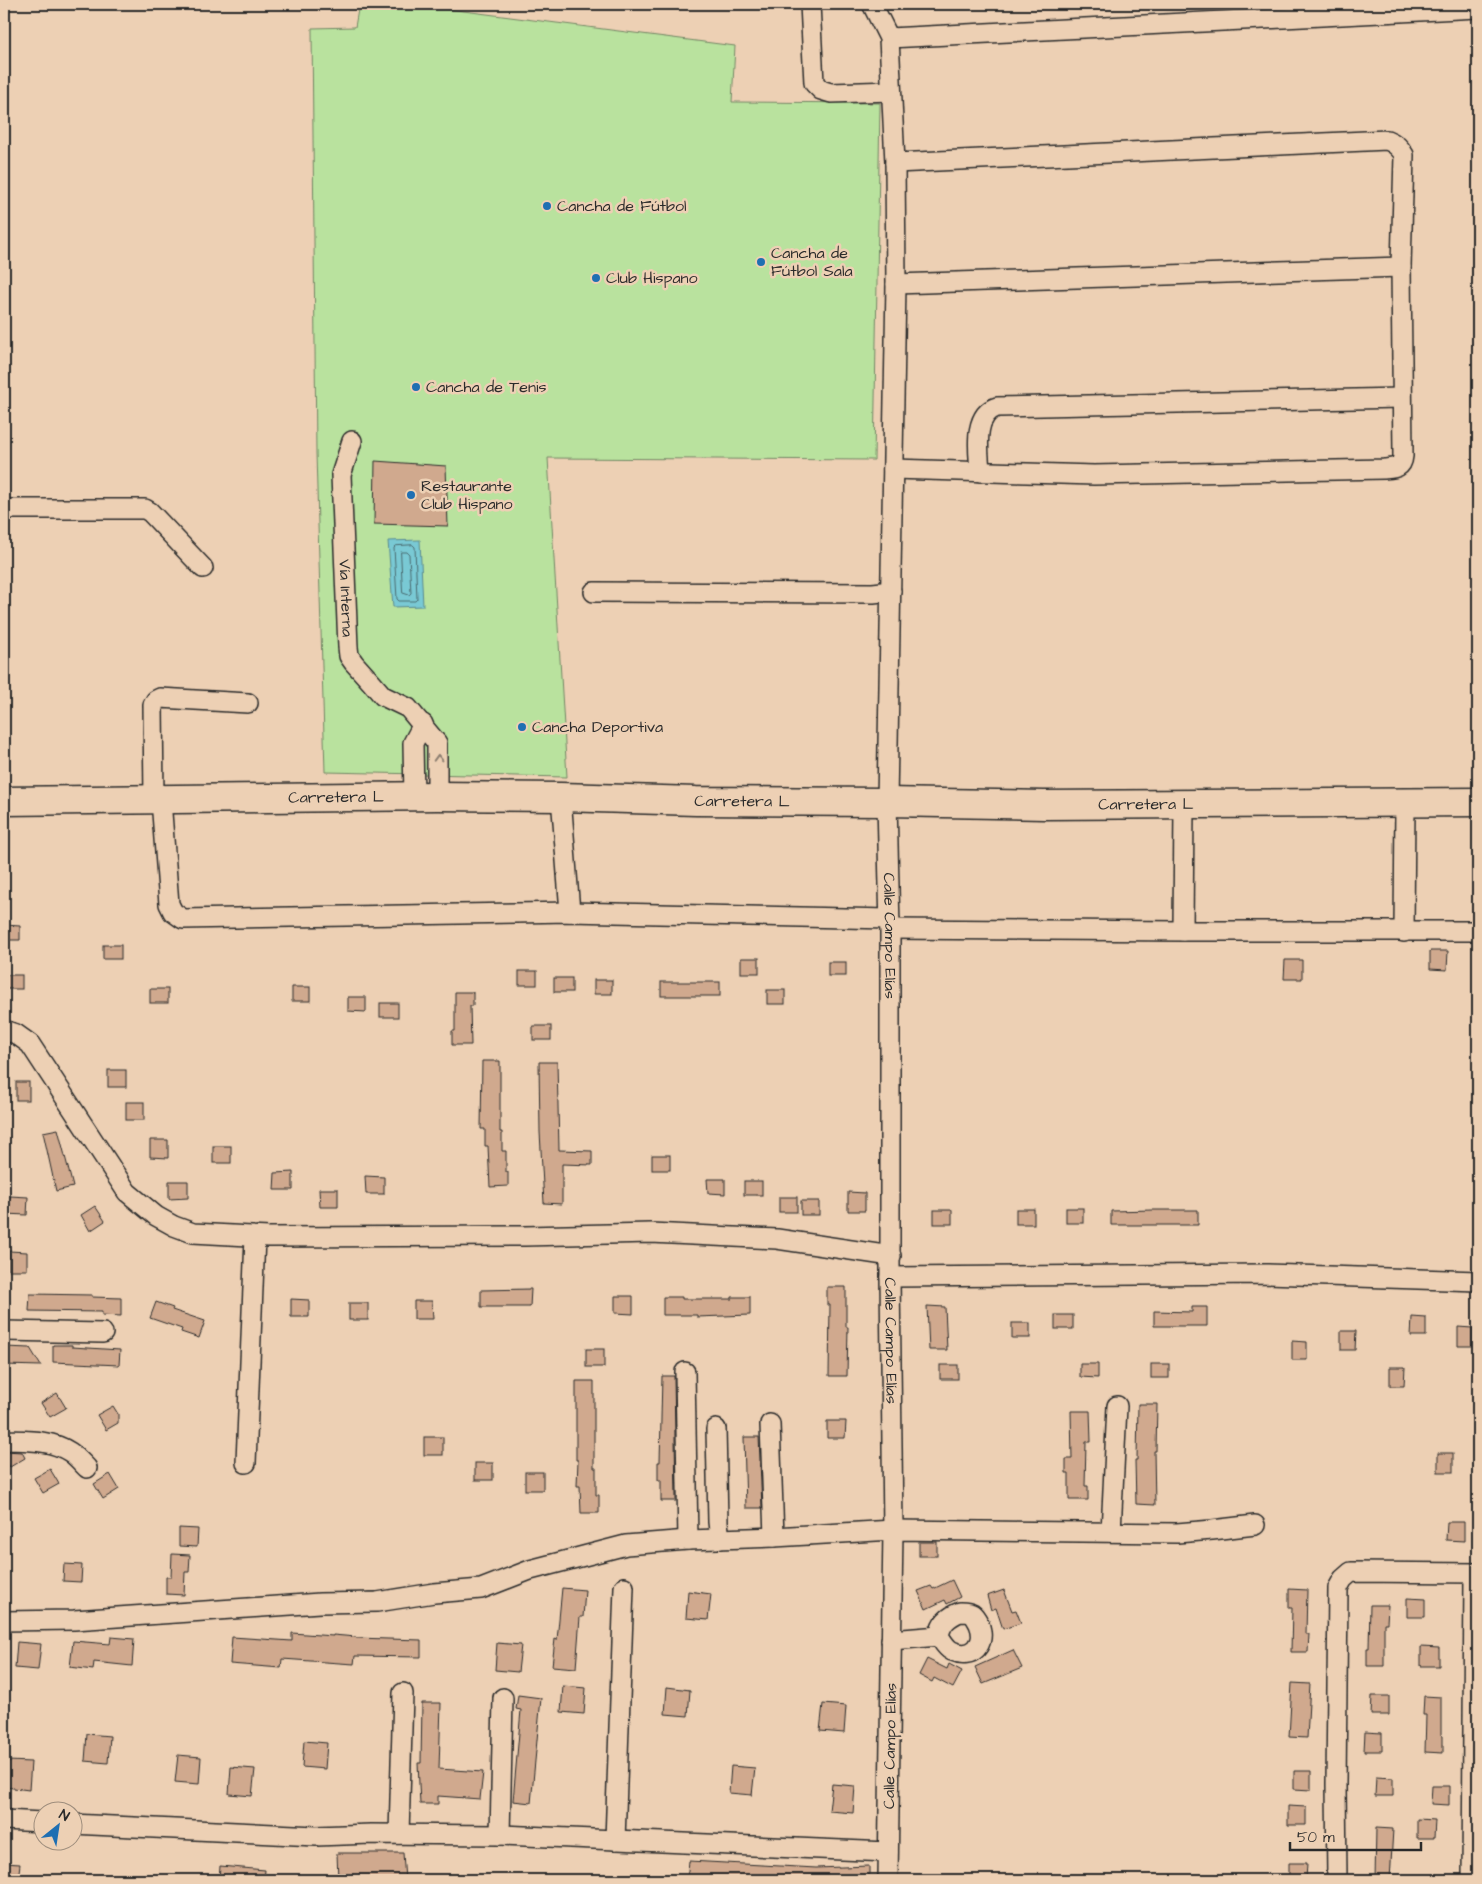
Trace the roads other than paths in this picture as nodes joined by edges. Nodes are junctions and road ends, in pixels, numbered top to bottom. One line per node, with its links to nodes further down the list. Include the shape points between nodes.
1 (810, 4): 5 (street, via 814,83 817,87 831,93)
2 (872, 4): 4 (street, Calle Campo Elías)
3 (1478, 8): 4 (street)
4 (889, 38): 5 (street, Calle Campo Elías)
5 (892, 91): 6 (street, Calle Campo Elías)
6 (895, 162): 7 (street, via 1387,140 1398,146 1404,155); 8 (street, Calle Campo Elías)
7 (1401, 267): 8 (street); 9 (street)
8 (896, 284): 11 (street, Calle Campo Elías)
9 (1401, 398): 12 (street, via 996,407 990,409 981,421 978,437); 12 (street, via 1403,456 1402,463 1396,468 1094,475)
10 (352, 441): 18 (street, Vía Interna, via 341,475 349,656 383,696 408,708 437,743)
11 (893, 469): 12 (street); 15 (street, Calle Campo Elías)
12 (980, 472)
13 (4, 509): 14 (street, via 145,509)
14 (203, 568)
15 (891, 591): 16 (street); 22 (street, Calle Campo Elías)
16 (594, 592)
17 (248, 702): 20 (street, via 156,700 153,706)
18 (425, 796): 19 (street, Carretera L); 20 (street, Carretera L)
19 (561, 796): 22 (street, Carretera L, via 696,801); 26 (street)
20 (157, 800): 21 (street, Carretera L); 26 (street, via 169,904 173,912 183,919)
21 (4, 801)
22 (887, 802): 25 (street, Carretera L); 27 (street, Calle Campo Elías)
23 (1405, 802): 24 (street, Carretera L); 25 (street, Carretera L); 30 (street)
24 (1478, 802)
25 (1184, 804): 28 (street)
26 (570, 912): 27 (street)
27 (889, 924): 28 (street); 33 (street, Calle Campo Elías)
28 (1183, 931): 30 (street)
29 (1478, 931): 30 (street)
30 (1404, 932)
31 (4, 1030): 32 (street, via 30,1044 127,1192 141,1205 174,1226 193,1233)
32 (255, 1237): 33 (street, via 651,1232 777,1239); 43 (street)
33 (891, 1256): 34 (street, Calle Campo Elías)
34 (890, 1277): 35 (street, via 1267,1274); 46 (street, Calle Campo Elías)
35 (1478, 1281)
36 (4, 1331): 37 (street)
37 (103, 1332)
38 (685, 1372): 50 (street)
39 (1117, 1406): 47 (street)
40 (770, 1424): 48 (street)
41 (716, 1428): 49 (street)
42 (4, 1440): 44 (street, via 44,1442 57,1446 70,1452)
43 (246, 1463)
44 (87, 1468)
45 (1255, 1525): 47 (street, via 1177,1532)
46 (893, 1530): 47 (street); 48 (street); 55 (street, Calle Campo Elías)
47 (1111, 1532)
48 (774, 1537): 49 (street)
49 (720, 1539): 50 (street)
50 (688, 1540): 53 (street, via 626,1545 530,1570 481,1589 377,1602 74,1620)
51 (1476, 1573): 66 (street, via 1350,1572 1340,1583); 67 (street)
52 (624, 1587): 63 (street)
53 (4, 1621)
54 (939, 1636): 55 (street)
55 (891, 1640): 64 (street, Calle Campo Elías)
56 (403, 1693): 61 (street)
57 (503, 1698): 62 (street)
58 (4, 1820): 59 (street)
59 (32, 1821)
60 (82, 1824): 61 (street, via 316,1836)
61 (399, 1834): 62 (street)
62 (500, 1835): 63 (street)
63 (615, 1840): 64 (street)
64 (888, 1852): 65 (street, Calle Campo Elías)
65 (888, 1880)
66 (1337, 1880)
67 (1472, 1880)

